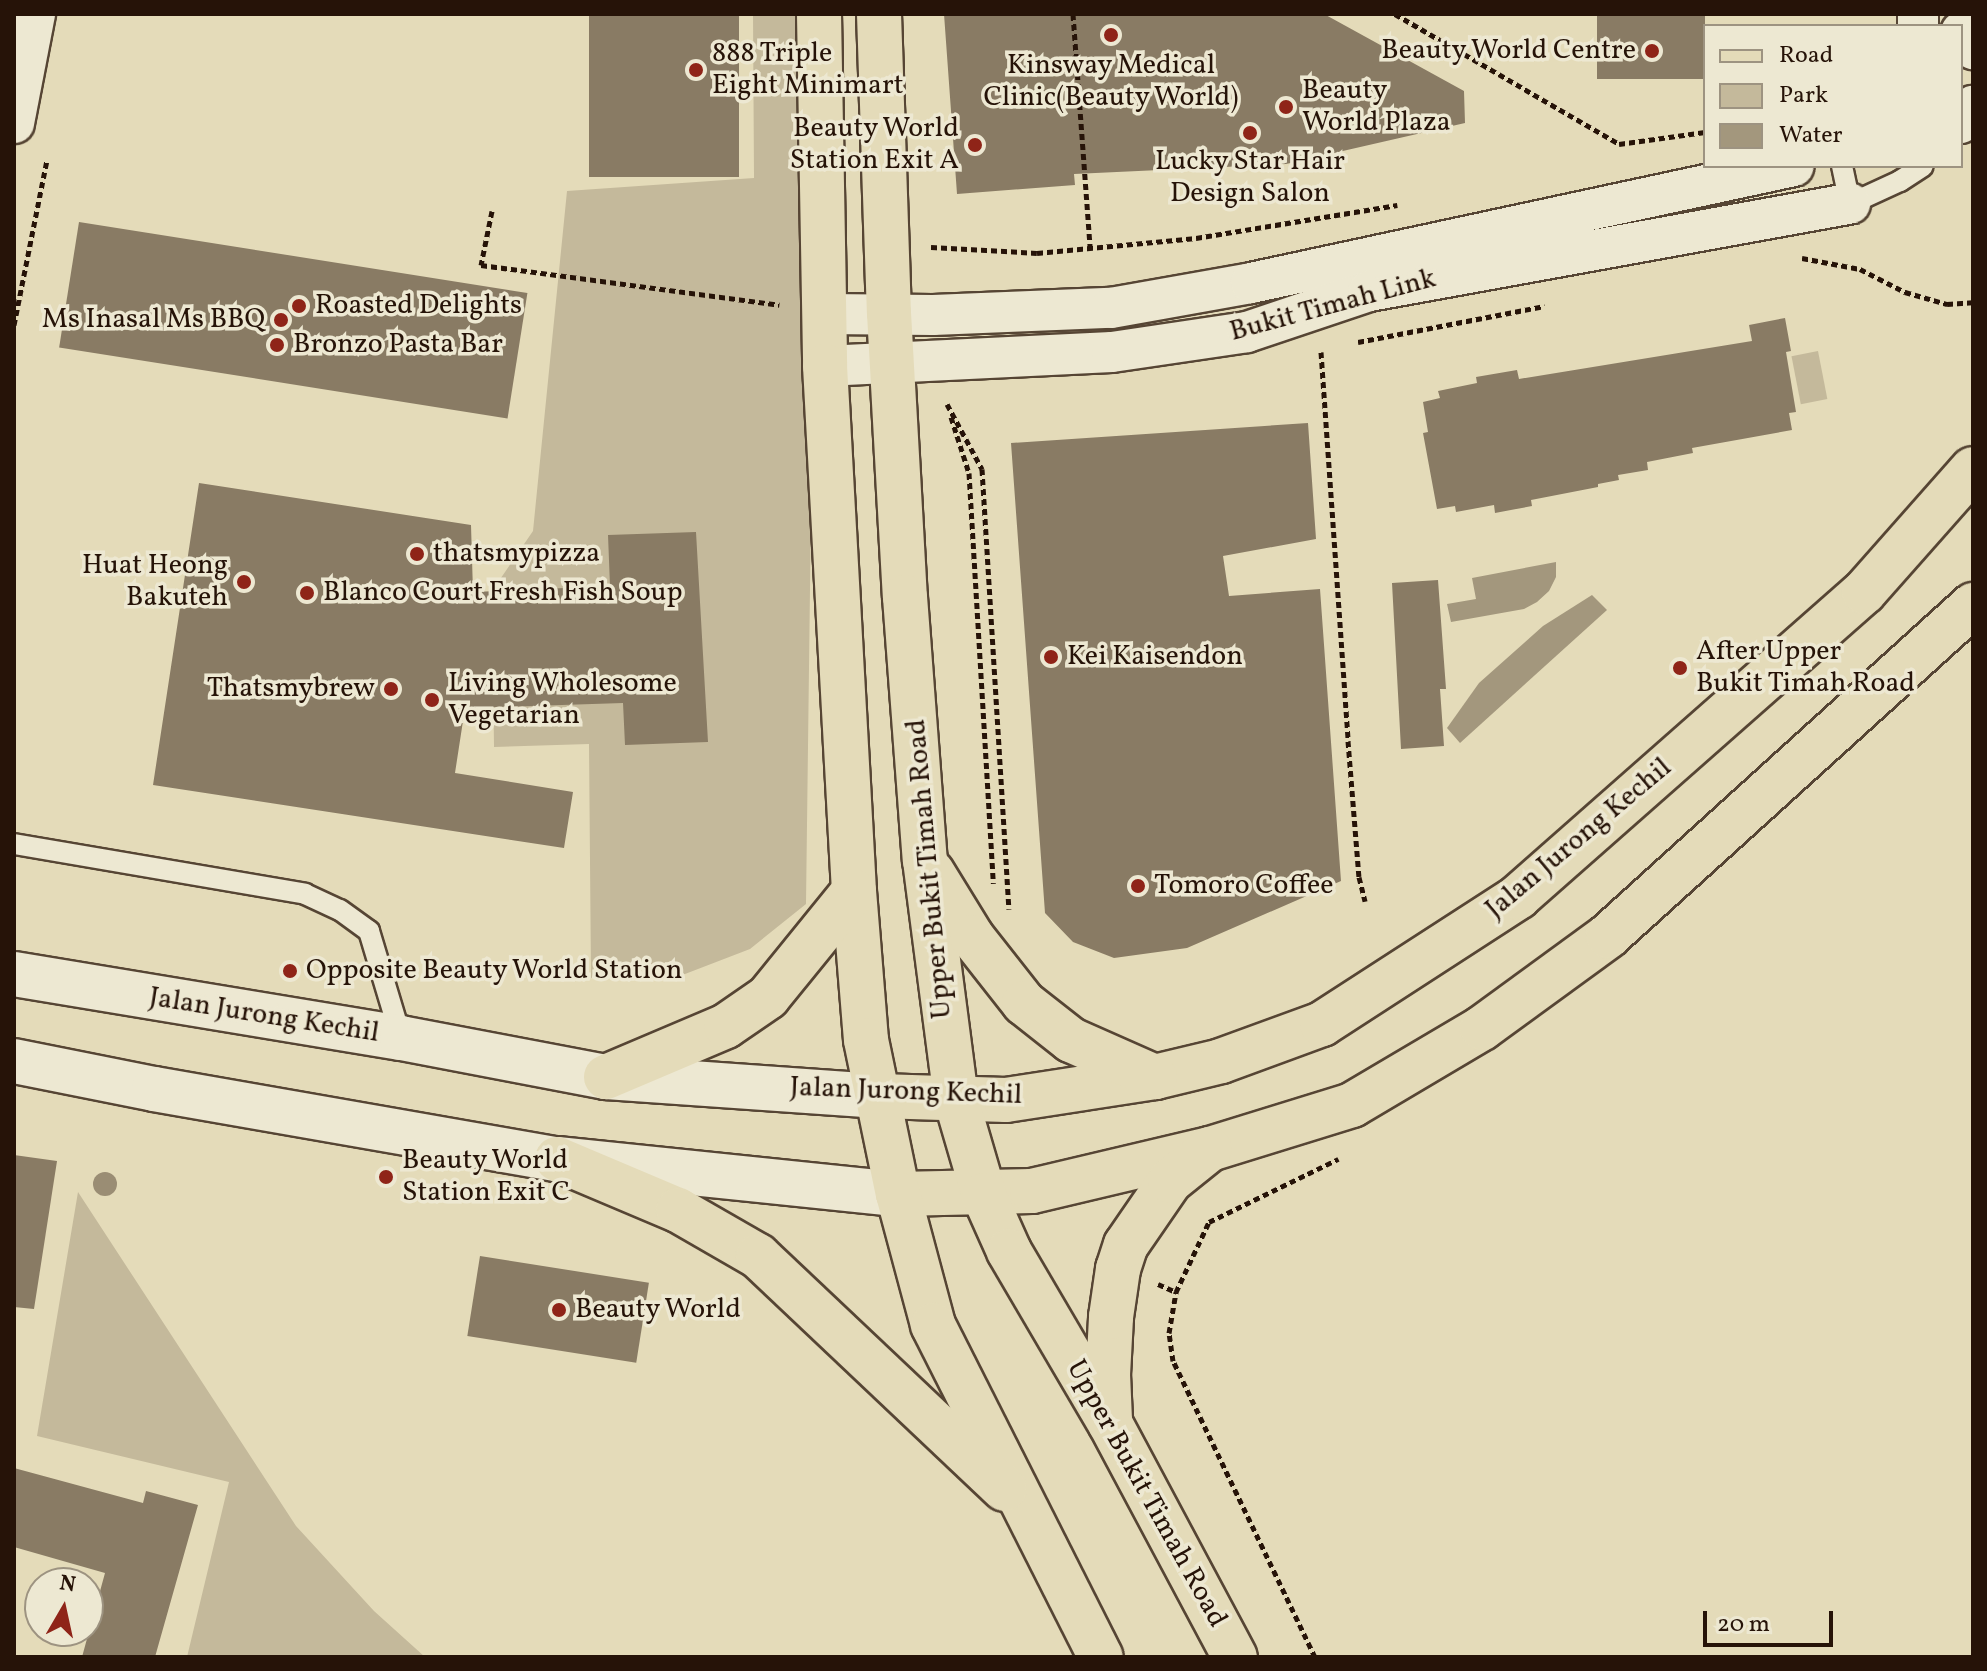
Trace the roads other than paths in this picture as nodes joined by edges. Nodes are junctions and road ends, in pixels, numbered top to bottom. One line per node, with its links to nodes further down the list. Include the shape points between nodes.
1 (35, 14): 4 (street)
2 (819, 14): 12 (main road)
3 (879, 14): 11 (main road, Upper Bukit Timah Road)
4 (14, 123)
5 (1788, 168): 9 (street, Bukit Timah Link)
6 (1842, 168): 8 (lane)
7 (1920, 168): 8 (lane, Bukit Timah Link)
8 (1850, 204): 9 (street, Bukit Timah Link)
9 (1626, 223): 10 (street, Bukit Timah Link)
10 (1366, 275): 11 (street, Bukit Timah Link, via 1111,308); 13 (street, Bukit Timah Link, via 1247,332 1112,352)
11 (889, 313): 12 (street, Bukit Timah Link); 13 (main road, Upper Bukit Timah Road)
12 (825, 314): 14 (main road)
13 (891, 363): 14 (street, Bukit Timah Link); 18 (main road, Upper Bukit Timah Road)
14 (825, 366): 19 (main road)
15 (1973, 469): 24 (main road, Jalan Jurong Kechil, via 1864,592 1518,897 1322,1024 1221,1061)
16 (1973, 605): 27 (main road, via 1608,936 1482,1028 1352,1105)
17 (14, 844): 21 (lane, via 305,894 340,910 369,931)
18 (925, 860): 24 (main road, via 972,937 1024,1003 1071,1040); 26 (main road, Upper Bukit Timah Road)
19 (854, 891): 23 (main road, via 768,997 726,1026); 25 (main road, via 866,1040)
20 (14, 974): 21 (main road, Jalan Jurong Kechil)
21 (401, 1038): 23 (main road, Jalan Jurong Kechil)
22 (14, 1061): 28 (main road)
23 (606, 1077): 25 (main road, Jalan Jurong Kechil)
24 (1155, 1077): 26 (main road, Jalan Jurong Kechil, via 1006,1100)
25 (879, 1096): 26 (main road, Jalan Jurong Kechil); 29 (main road)
26 (956, 1099): 30 (main road, Upper Bukit Timah Road)
27 (1210, 1149): 30 (main road, via 1032,1191); 31 (main road, via 1170,1181 1126,1245 1111,1317)
28 (557, 1159): 29 (main road); 32 (main road, via 678,1210 758,1256)
29 (898, 1194): 30 (main road); 32 (main road, via 933,1325)
30 (984, 1195): 31 (main road, Upper Bukit Timah Road, via 1009,1251)
31 (1110, 1423): 34 (main road, Upper Bukit Timah Road)
32 (1026, 1509): 33 (main road)
33 (1101, 1657)
34 (1235, 1657)

